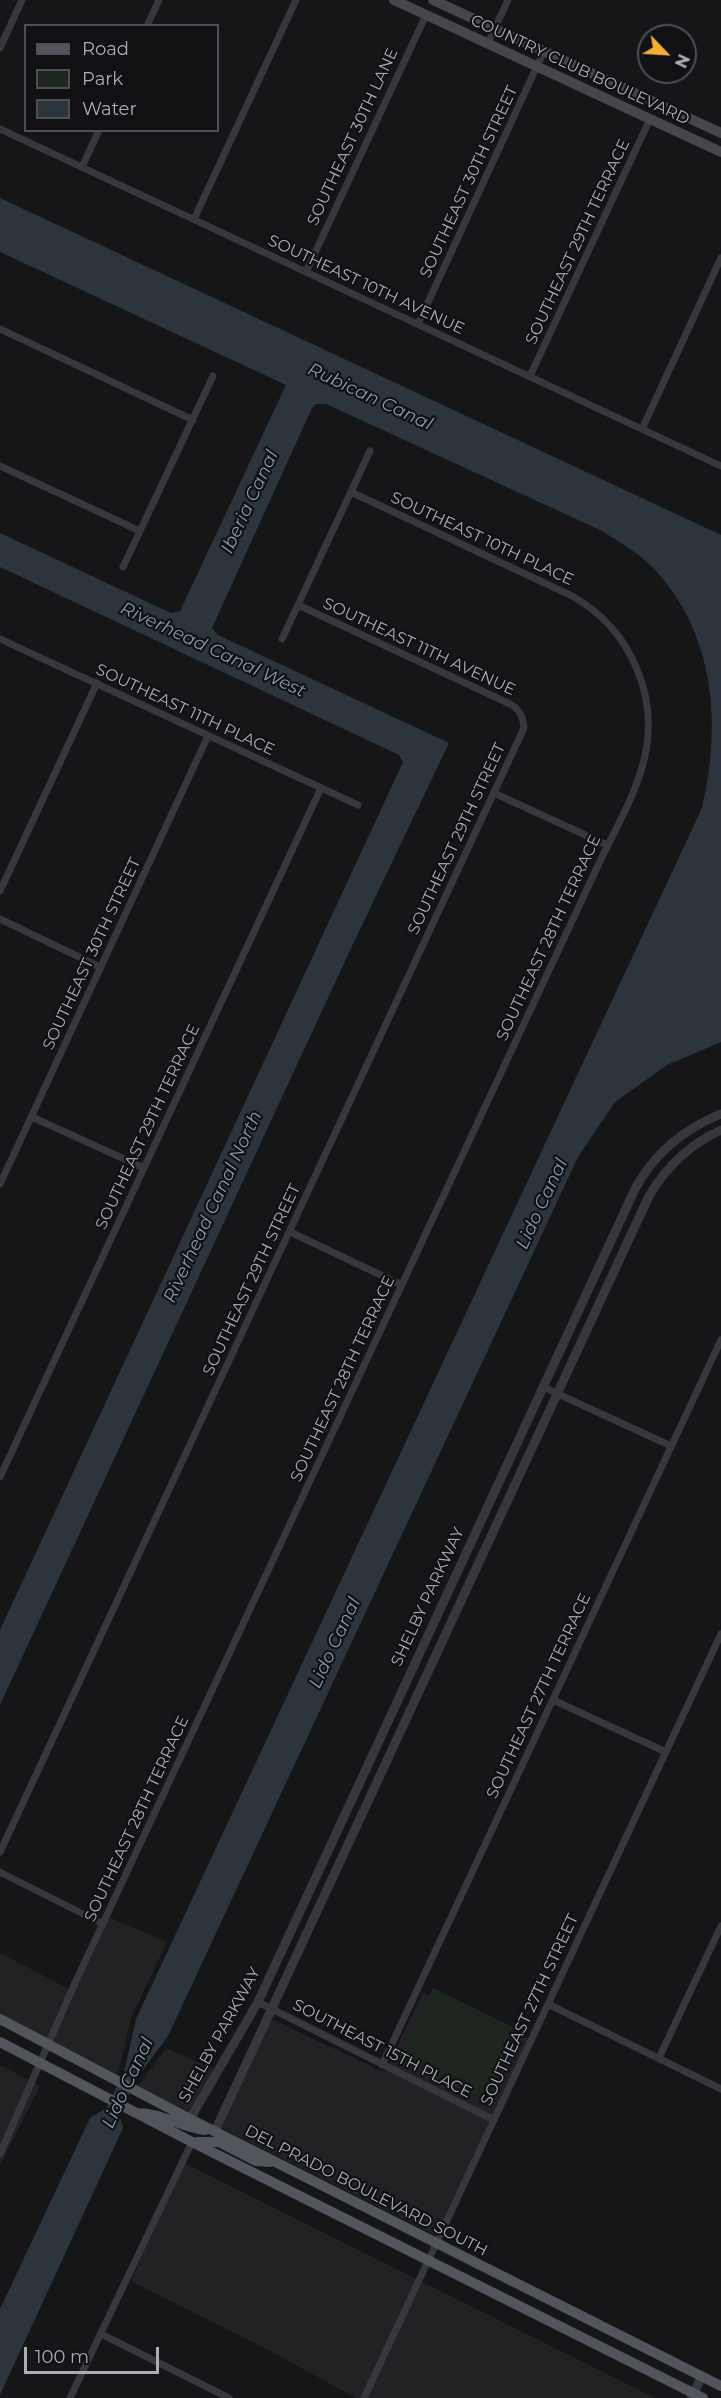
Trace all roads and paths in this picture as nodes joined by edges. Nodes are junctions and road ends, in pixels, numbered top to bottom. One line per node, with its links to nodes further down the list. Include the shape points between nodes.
1 (22, 0): 11 (street)
2 (159, 0): 8 (street)
3 (296, 0): 20 (street)
4 (394, 0): 7 (main road, COUNTRY CLUB BOULEVARD)
5 (433, 0): 9 (main road, COUNTRY CLUB BOULEVARD)
6 (508, 0): 9 (street)
7 (426, 15): 10 (main road, COUNTRY CLUB BOULEVARD); 22 (street, SOUTHEAST 30TH LANE)
8 (148, 24)
9 (495, 29): 10 (street); 12 (main road, COUNTRY CLUB BOULEVARD)
10 (488, 43): 13 (main road, COUNTRY CLUB BOULEVARD)
11 (0, 48)
12 (544, 51): 13 (street, SOUTHEAST 30TH STREET); 17 (main road, COUNTRY CLUB BOULEVARD)
13 (537, 66): 14 (main road, COUNTRY CLUB BOULEVARD); 23 (street, SOUTHEAST 30TH STREET)
14 (650, 118): 18 (main road, COUNTRY CLUB BOULEVARD); 26 (street, SOUTHEAST 29TH TERRACE)
15 (0, 129): 19 (street, SOUTHEAST 10TH AVENUE)
16 (98, 132): 19 (street)
17 (721, 133)
18 (721, 152)
19 (82, 167): 20 (street, SOUTHEAST 10TH AVENUE)
20 (194, 219): 22 (street, SOUTHEAST 10TH AVENUE)
21 (721, 258): 28 (street)
22 (306, 272): 23 (street, SOUTHEAST 10TH AVENUE)
23 (418, 324): 26 (street, SOUTHEAST 10TH AVENUE)
24 (0, 329): 27 (street)
25 (213, 376): 27 (street)
26 (530, 376): 28 (street, SOUTHEAST 10TH AVENUE)
27 (193, 420): 33 (street)
28 (642, 429): 31 (street, SOUTHEAST 10TH AVENUE)
29 (370, 451): 32 (street)
30 (0, 466): 33 (street)
31 (721, 466)
32 (351, 492): 35 (street); 36 (street, SOUTHEAST 10TH PLACE, via 572,596)
33 (140, 531): 34 (street)
34 (123, 567)
35 (298, 605): 38 (street); 40 (street, SOUTHEAST 11TH AVENUE, via 510,704)
36 (599, 614): 45 (street, SOUTHEAST 28TH TERRACE, via 635,662 648,714 643,764)
37 (0, 639): 39 (street, SOUTHEAST 11TH PLACE)
38 (282, 639)
39 (96, 683): 41 (street, SOUTHEAST 11TH PLACE); 46 (street)
40 (523, 718): 43 (street, SOUTHEAST 29TH STREET, via 524,728)
41 (208, 736): 42 (street, SOUTHEAST 11TH PLACE); 48 (street, SOUTHEAST 30TH STREET)
42 (321, 788): 44 (street, SOUTHEAST 11TH PLACE); 52 (street, SOUTHEAST 29TH TERRACE)
43 (494, 794): 45 (street); 56 (street, SOUTHEAST 29TH STREET)
44 (358, 805)
45 (607, 845): 57 (street, SOUTHEAST 28TH TERRACE)
46 (0, 891)
47 (0, 919): 48 (street)
48 (100, 967): 50 (street, SOUTHEAST 30TH STREET)
49 (721, 1114): 54 (street, SHELBY PARKWAY, via 672,1142)
50 (32, 1117): 52 (street); 53 (street, SOUTHEAST 30TH STREET)
51 (721, 1130): 55 (street, SHELBY PARKWAY, via 681,1156)
52 (144, 1168): 62 (street, SOUTHEAST 29TH TERRACE)
53 (0, 1184)
54 (635, 1189): 55 (street); 59 (street, SHELBY PARKWAY)
55 (649, 1196): 60 (street, SHELBY PARKWAY)
56 (290, 1232): 57 (street); 66 (street, SOUTHEAST 29TH STREET)
57 (402, 1285): 68 (street, SOUTHEAST 28TH TERRACE)
58 (721, 1340): 61 (street, SOUTHEAST 27TH TERRACE)
59 (543, 1387): 60 (street); 70 (street, SHELBY PARKWAY)
60 (557, 1394): 61 (street); 72 (street, SHELBY PARKWAY)
61 (670, 1446): 64 (street, SOUTHEAST 27TH TERRACE)
62 (0, 1477)
63 (721, 1634): 65 (street, SOUTHEAST 27TH STREET)
64 (553, 1700): 65 (street); 78 (street, SOUTHEAST 27TH TERRACE)
65 (666, 1752): 71 (street, SOUTHEAST 27TH STREET)
66 (0, 1852)
67 (0, 1872): 68 (street)
68 (103, 1924): 75 (street, SOUTHEAST 28TH TERRACE)
69 (721, 1926): 76 (street)
70 (258, 2002): 72 (street, SOUTHEAST 15TH PLACE); 81 (street, SHELBY PARKWAY)
71 (548, 2004): 76 (street); 82 (street, SOUTHEAST 27TH STREET)
72 (271, 2008): 78 (street, SOUTHEAST 15TH PLACE); 83 (street, SHELBY PARKWAY)
73 (0, 2019): 75 (main road, DEL PRADO BOULEVARD SOUTH)
74 (0, 2042): 77 (main road, DEL PRADO BOULEVARD SOUTH)
75 (47, 2044): 77 (street, SOUTHEAST 28TH TERRACE); 81 (main road, DEL PRADO BOULEVARD SOUTH)
76 (659, 2058): 79 (street)
77 (41, 2064): 80 (main road, DEL PRADO BOULEVARD SOUTH); 85 (street, SOUTHEAST 28TH TERRACE)
78 (382, 2065): 82 (street, SOUTHEAST 15TH PLACE)
79 (721, 2089)
80 (134, 2112): 83 (main road, via 156,2113 186,2127); 84 (main road, DEL PRADO BOULEVARD SOUTH)
81 (190, 2119): 83 (main road, DEL PRADO BOULEVARD SOUTH)
82 (494, 2120): 87 (street, SOUTHEAST 27TH STREET)
83 (215, 2131): 86 (main road, DEL PRADO BOULEVARD SOUTH)
84 (192, 2142): 86 (main road, via 219,2142 256,2161); 88 (main road, DEL PRADO BOULEVARD SOUTH); 89 (street)
85 (0, 2154)
86 (276, 2163): 87 (main road, DEL PRADO BOULEVARD SOUTH)
87 (436, 2243): 88 (street, SOUTHEAST 27TH STREET); 90 (main road, DEL PRADO BOULEVARD SOUTH)
88 (429, 2259): 92 (main road, DEL PRADO BOULEVARD SOUTH); 95 (street, SOUTHEAST 27TH STREET)
89 (101, 2334): 93 (street); 94 (street)
90 (702, 2376): 91 (main road, DEL PRADO BOULEVARD SOUTH); 92 (street)
91 (721, 2386)
92 (696, 2396)
93 (70, 2398)
94 (229, 2398)
95 (364, 2398)

